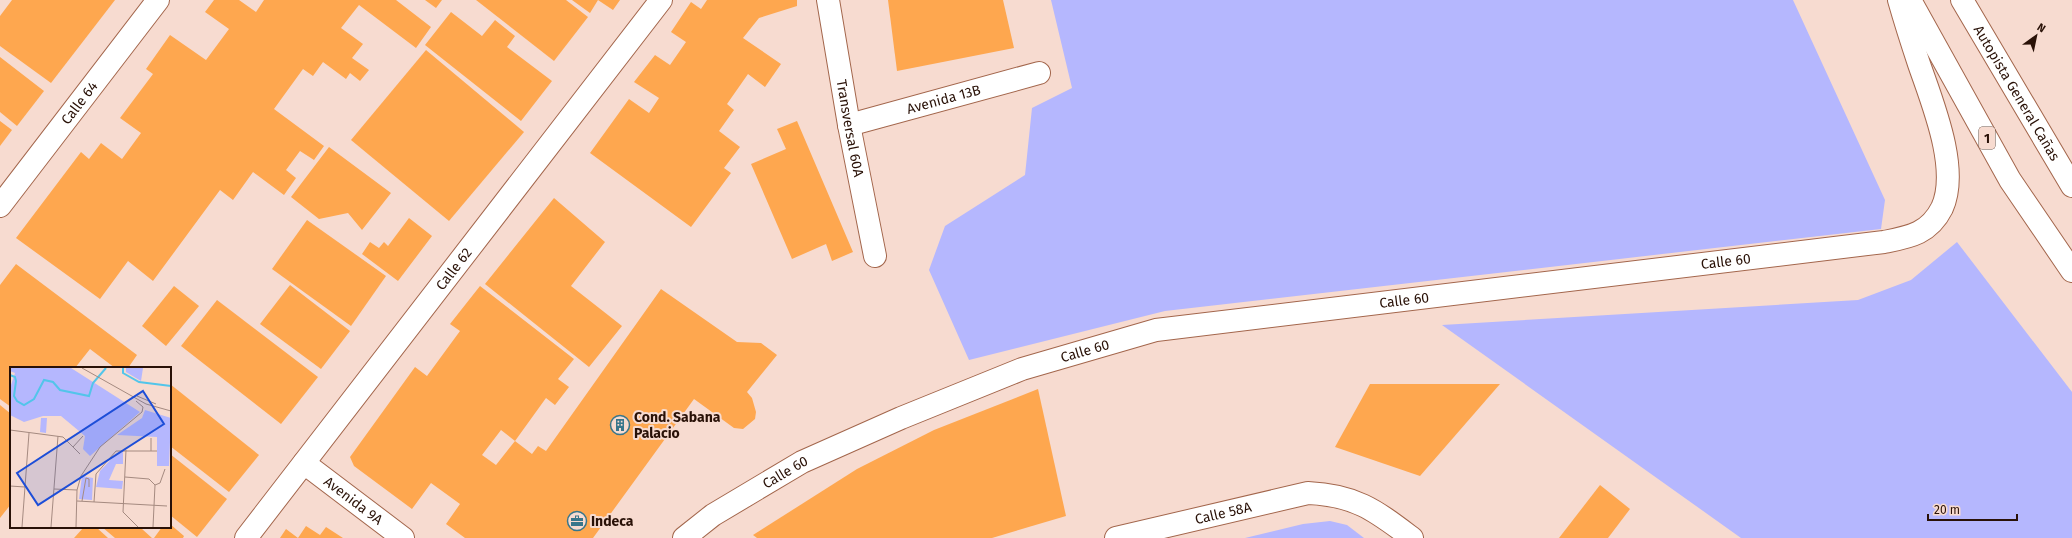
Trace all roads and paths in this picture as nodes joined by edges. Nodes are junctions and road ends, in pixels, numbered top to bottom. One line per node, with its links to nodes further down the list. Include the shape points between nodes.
1 (158, 0): 10 (main road, Calle 64)
2 (661, 0): 13 (main road, Calle 62)
3 (828, 0): 8 (main road, Transversal 60A)
4 (1899, 0): 16 (main road, Calle 60, via 1935,111 1948,171 1947,189 1941,208 1926,228 1911,237 1156,330 1022,369 901,418 802,462 714,515)
5 (1910, 0): 12 (main road, 1, via 2010,180)
6 (1962, 0): 9 (main road, Autopista General Cañas)
7 (1039, 73): 8 (main road, Avenida 13B)
8 (849, 125): 11 (main road, Transversal 60A)
9 (2072, 186)
10 (0, 206)
11 (875, 256)
12 (2072, 271)
13 (304, 463): 14 (main road, Calle 62); 15 (main road, Avenida 9A)
14 (246, 538)
15 (403, 538)
16 (684, 538)
17 (1116, 538): 18 (main road, Calle 58A, via 1308,494 1330,494 1353,500 1373,509)
18 (1412, 538)

